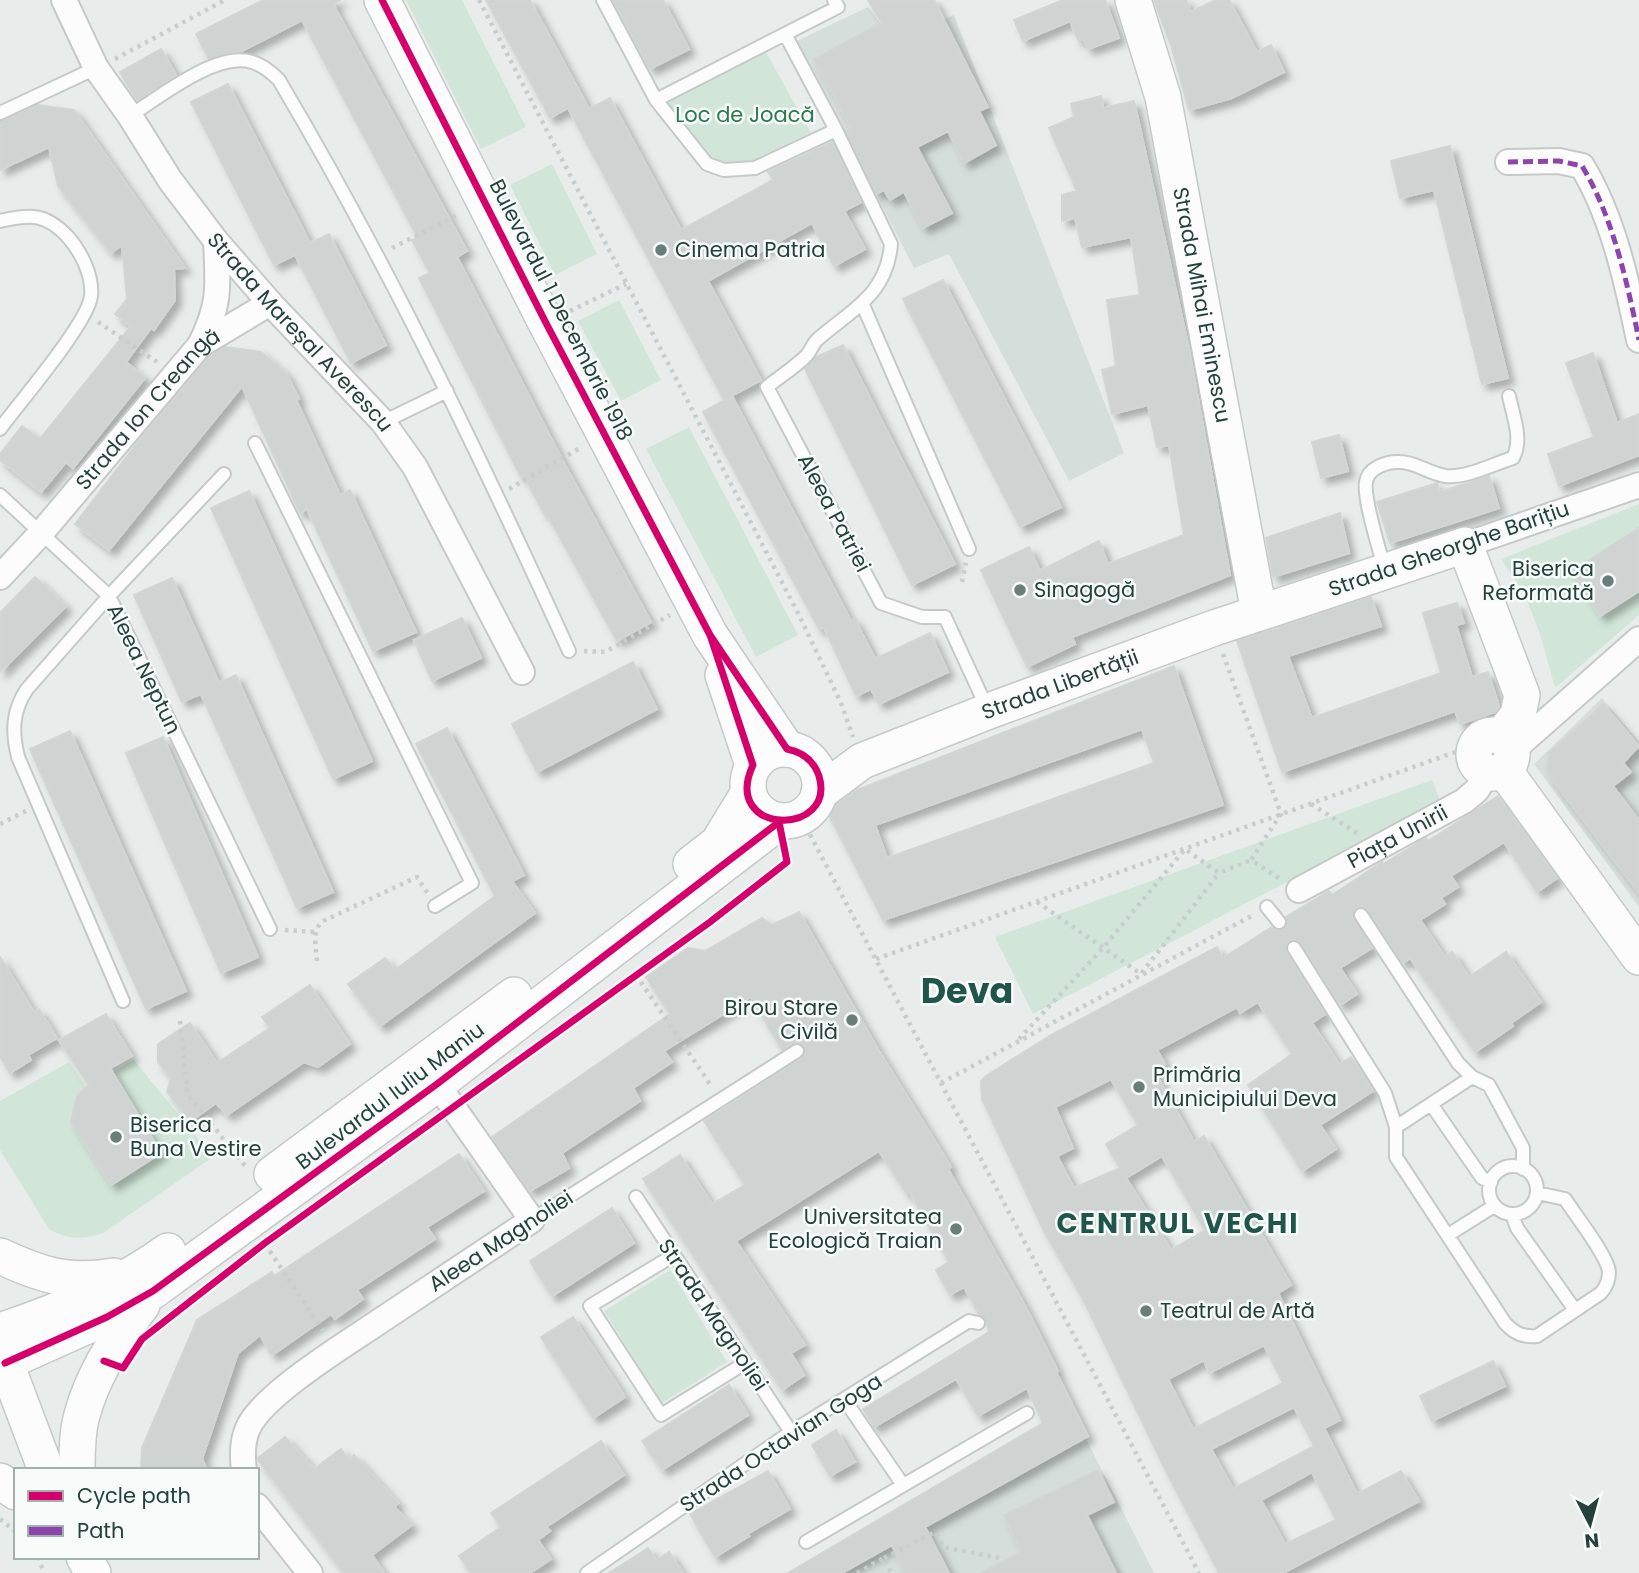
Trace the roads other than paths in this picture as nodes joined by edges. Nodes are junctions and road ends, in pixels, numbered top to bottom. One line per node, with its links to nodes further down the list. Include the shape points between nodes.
1 (64, 0): 7 (street, Strada Mareșal Averescu)
2 (382, 0): 34 (street, Bulevardul 1 Decembrie 1918)
3 (603, 0): 8 (lane)
4 (834, 0): 6 (lane, via 838,7)
5 (1133, 0): 33 (street, Strada Mihai Eminescu, via 1163,97)
6 (785, 34): 8 (lane); 11 (lane, Aleea Patriei)
7 (96, 68): 9 (lane); 10 (street, Strada Mareșal Averescu)
8 (656, 100): 11 (lane, via 707,164 724,170 755,169)
9 (0, 113)
10 (130, 116): 14 (street, Strada Mareșal Averescu); 19 (lane, via 225,62 241,60 268,69 283,87 378,255)
11 (836, 130): 16 (lane, Aleea Patriei, via 891,244 882,280)
12 (1508, 162): 17 (street, via 1559,161 1582,166 1597,190)
13 (0, 221): 22 (lane, via 28,215 56,224 76,246 87,270 91,296 85,314)
14 (216, 241): 15 (street, Strada Mareșal Averescu); 18 (street, via 218,291)
15 (270, 303): 18 (street, Strada Ion Creangă); 21 (street, Strada Mareșal Averescu)
16 (862, 303): 29 (lane); 38 (lane, Aleea Patriei, via 767,387 881,603 922,617 945,617)
17 (1639, 340)
18 (200, 345): 27 (street, Strada Ion Creangă)
19 (447, 391): 21 (lane); 36 (lane)
20 (1509, 396): 30 (lane, via 1518,440 1513,458 1452,476 1399,462 1372,469 1366,495)
21 (383, 422): 37 (street, Strada Mareșal Averescu, via 415,467)
22 (0, 429)
23 (255, 443): 43 (lane, via 472,883)
24 (225, 474): 32 (lane)
25 (1639, 485): 28 (street, Strada Gheorghe Barițiu)
26 (0, 495): 27 (lane)
27 (43, 532): 31 (street, Strada Ion Creangă); 32 (lane)
28 (1465, 545): 30 (street, Strada Gheorghe Barițiu); 39 (street, via 1522,695 1518,715)
29 (969, 549)
30 (1385, 571): 33 (street, Strada Gheorghe Barițiu)
31 (0, 577)
32 (109, 596): 47 (lane, Aleea Neptun); 50 (lane, Aleea Neptun, via 27,689 18,703 13,737)
33 (1259, 612): 38 (street, Strada Libertății)
34 (710, 635): 40 (street); 41 (street)
35 (1639, 639): 39 (street)
36 (569, 651)
37 (522, 673)
38 (989, 711): 41 (street, Strada Libertății)
39 (1496, 755): 42 (street, Piața Unirii, via 1477,790 1464,801 1367,853 1337,875); 49 (street)
40 (751, 780): 41 (street, via 760,813); 41 (street, Strada Libertății, via 768,752); 66 (street, Bulevardul Iuliu Maniu, via 718,842 702,856 260,1184)
41 (800, 789): 53 (street, Bulevardul Iuliu Maniu)
42 (1299, 890)
43 (435, 906)
44 (1268, 907): 46 (lane)
45 (1361, 915): 52 (lane, via 1458,1063)
46 (1279, 922)
47 (270, 929)
48 (1294, 948): 55 (lane, via 1385,1093)
49 (1639, 957)
50 (123, 1001)
51 (797, 1051): 62 (lane, Aleea Magnoliei)
52 (1472, 1077): 54 (lane); 56 (lane, via 1489,1085 1524,1148)
53 (437, 1084): 62 (street); 66 (street, Bulevardul Iuliu Maniu)
54 (1431, 1104): 55 (lane); 57 (lane, via 1482,1178)
55 (1396, 1127): 63 (lane, via 1396,1157)
56 (1523, 1169): 57 (lane, via 1504,1168); 58 (lane, via 1536,1183)
57 (1491, 1182): 60 (lane)
58 (1537, 1193): 61 (lane, via 1530,1207); 67 (lane, via 1565,1199 1608,1265 1606,1287)
59 (636, 1198): 64 (lane, Strada Magnoliei)
60 (1494, 1206): 61 (lane); 63 (lane)
61 (1512, 1214): 67 (lane, via 1517,1228)
62 (532, 1220): 74 (street, Aleea Magnoliei, via 283,1389 248,1427 242,1447)
63 (1448, 1235): 67 (lane, via 1505,1323 1517,1334 1537,1336)
64 (674, 1255): 70 (lane, Strada Magnoliei); 70 (lane, via 590,1306 661,1415)
65 (0, 1256): 66 (street, via 56,1278)
66 (146, 1282): 69 (street, Bulevardul Iuliu Maniu, via 46,1316); 76 (street, via 104,1360 82,1415)
67 (1575, 1310)
68 (978, 1323): 71 (lane, Strada Octavian Goga, via 969,1321)
69 (1, 1352): 75 (street)
70 (745, 1363): 73 (lane, Strada Magnoliei)
71 (844, 1399): 73 (lane, Strada Octavian Goga); 77 (lane)
72 (1027, 1413): 77 (lane)
73 (791, 1432): 81 (lane, Strada Octavian Goga)
74 (244, 1466)
75 (45, 1468)
76 (77, 1468)
77 (903, 1485): 79 (lane)
78 (259, 1509): 80 (street)
79 (806, 1542)
80 (310, 1573)
81 (587, 1573)

